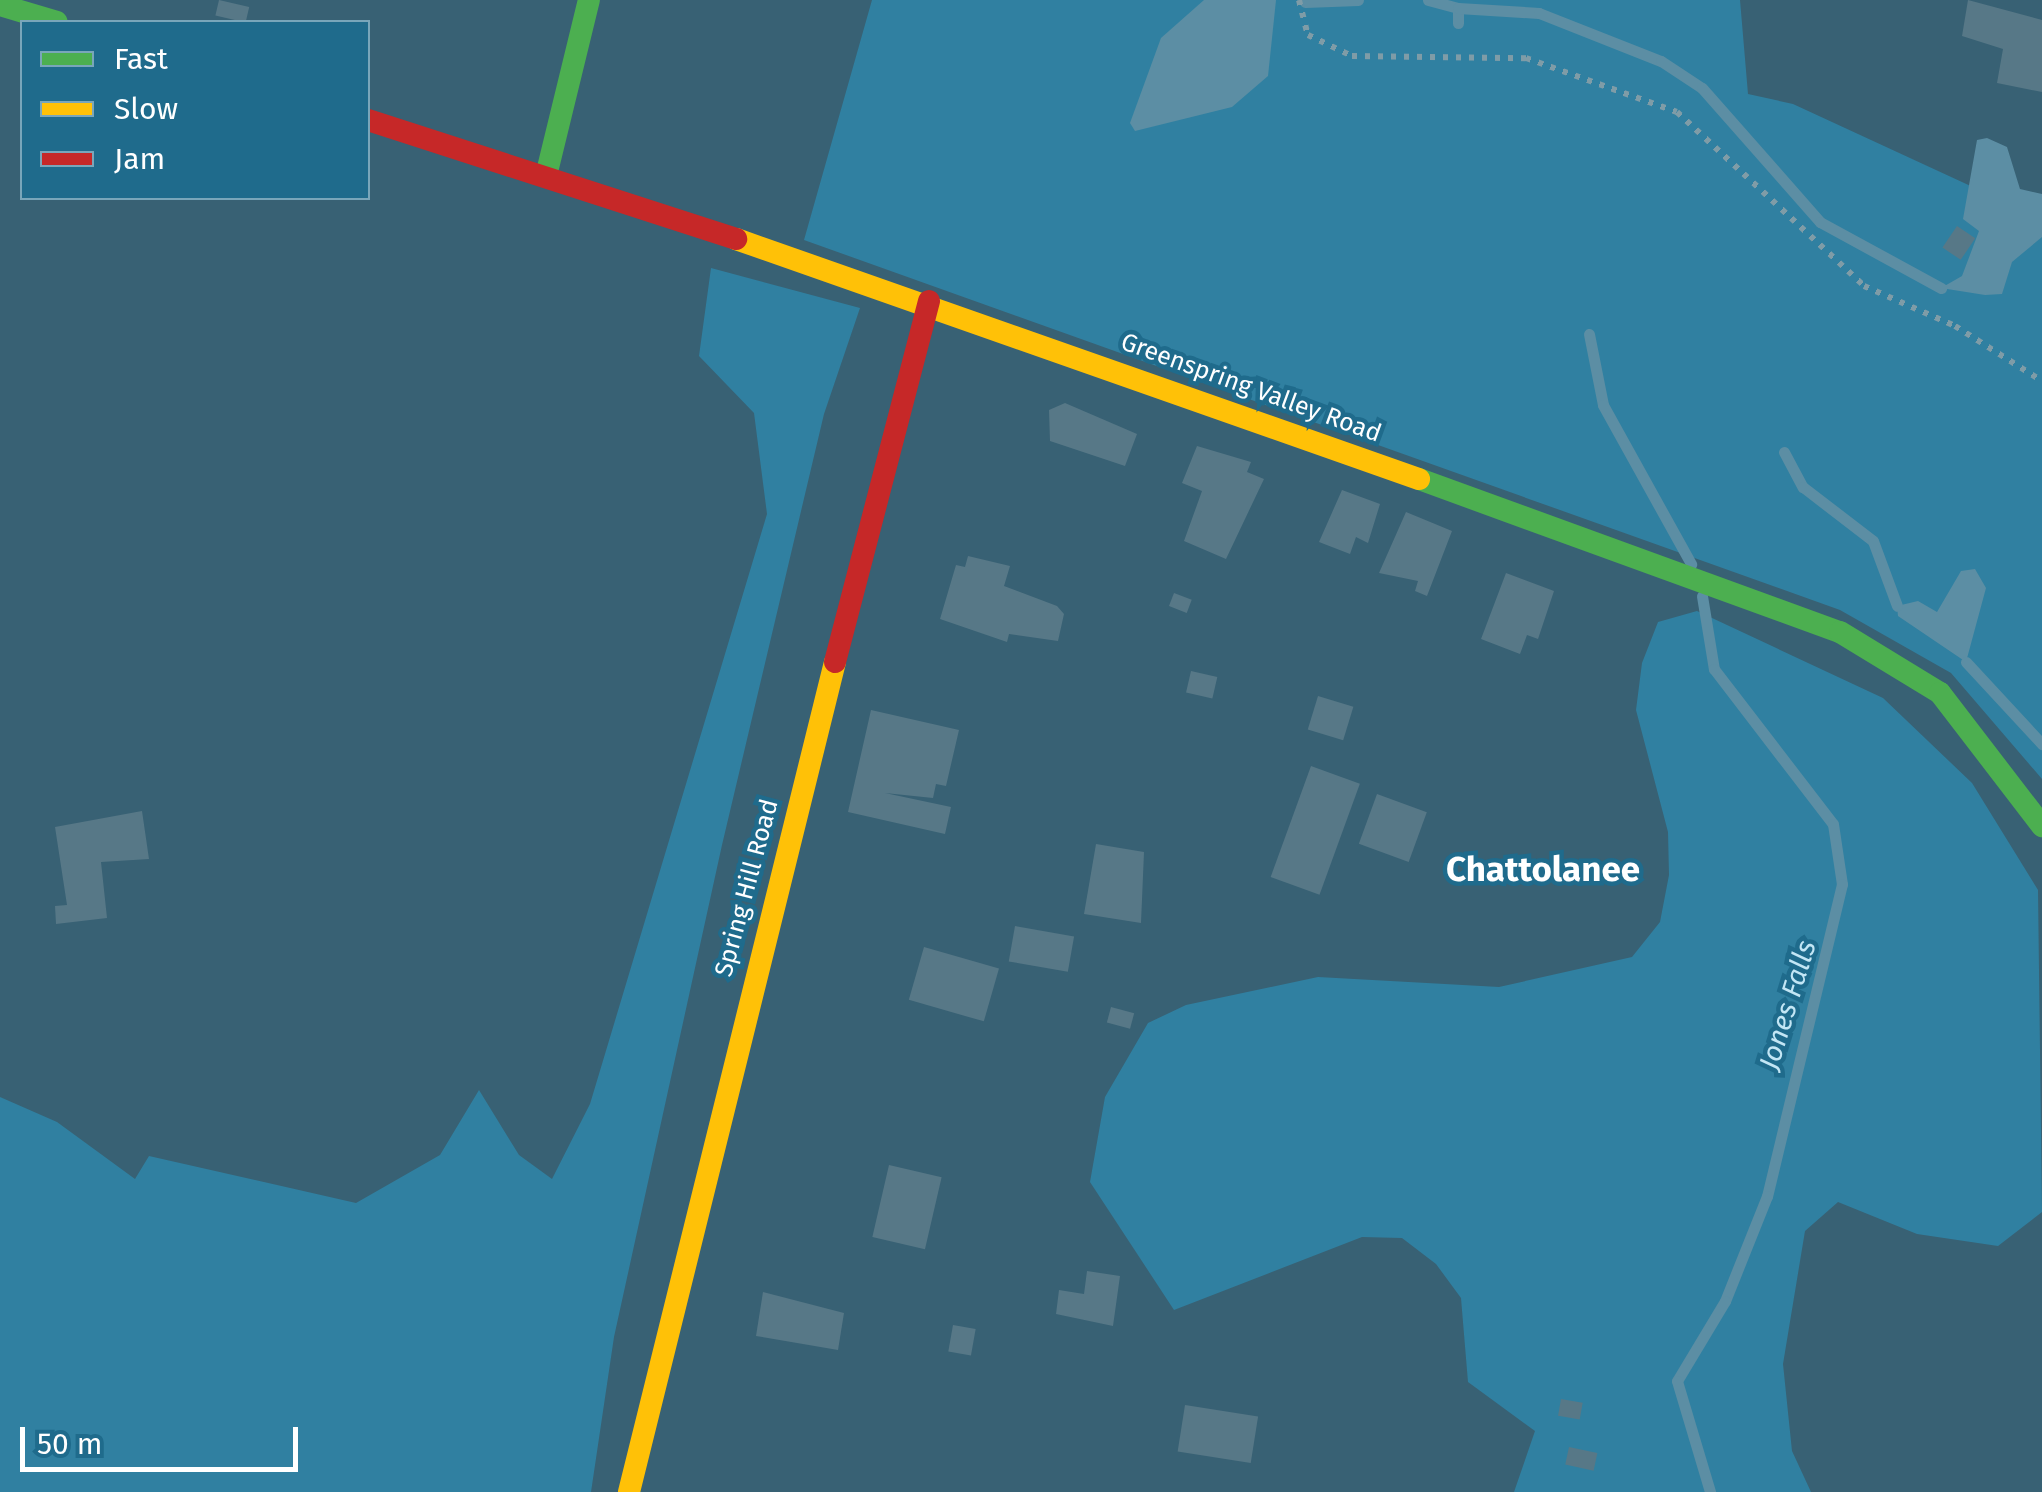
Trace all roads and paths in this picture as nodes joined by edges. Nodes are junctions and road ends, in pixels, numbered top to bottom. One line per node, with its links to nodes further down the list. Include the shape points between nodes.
1 (589, 0): 6 (main road)
2 (1299, 0): 8 (path, via 1308,35 1352,56 1526,58 1677,112 1864,286 1955,326)
3 (0, 5): 4 (main road)
4 (50, 20)
5 (370, 121): 6 (main road, Greenspring Valley Road)
6 (546, 176): 7 (main road, Greenspring Valley Road)
7 (929, 300): 9 (main road, Greenspring Valley Road, via 1840,632 1940,693); 10 (main road, Spring Hill Road, via 716,1116)
8 (2042, 381)
9 (2042, 826)
10 (628, 1492)

